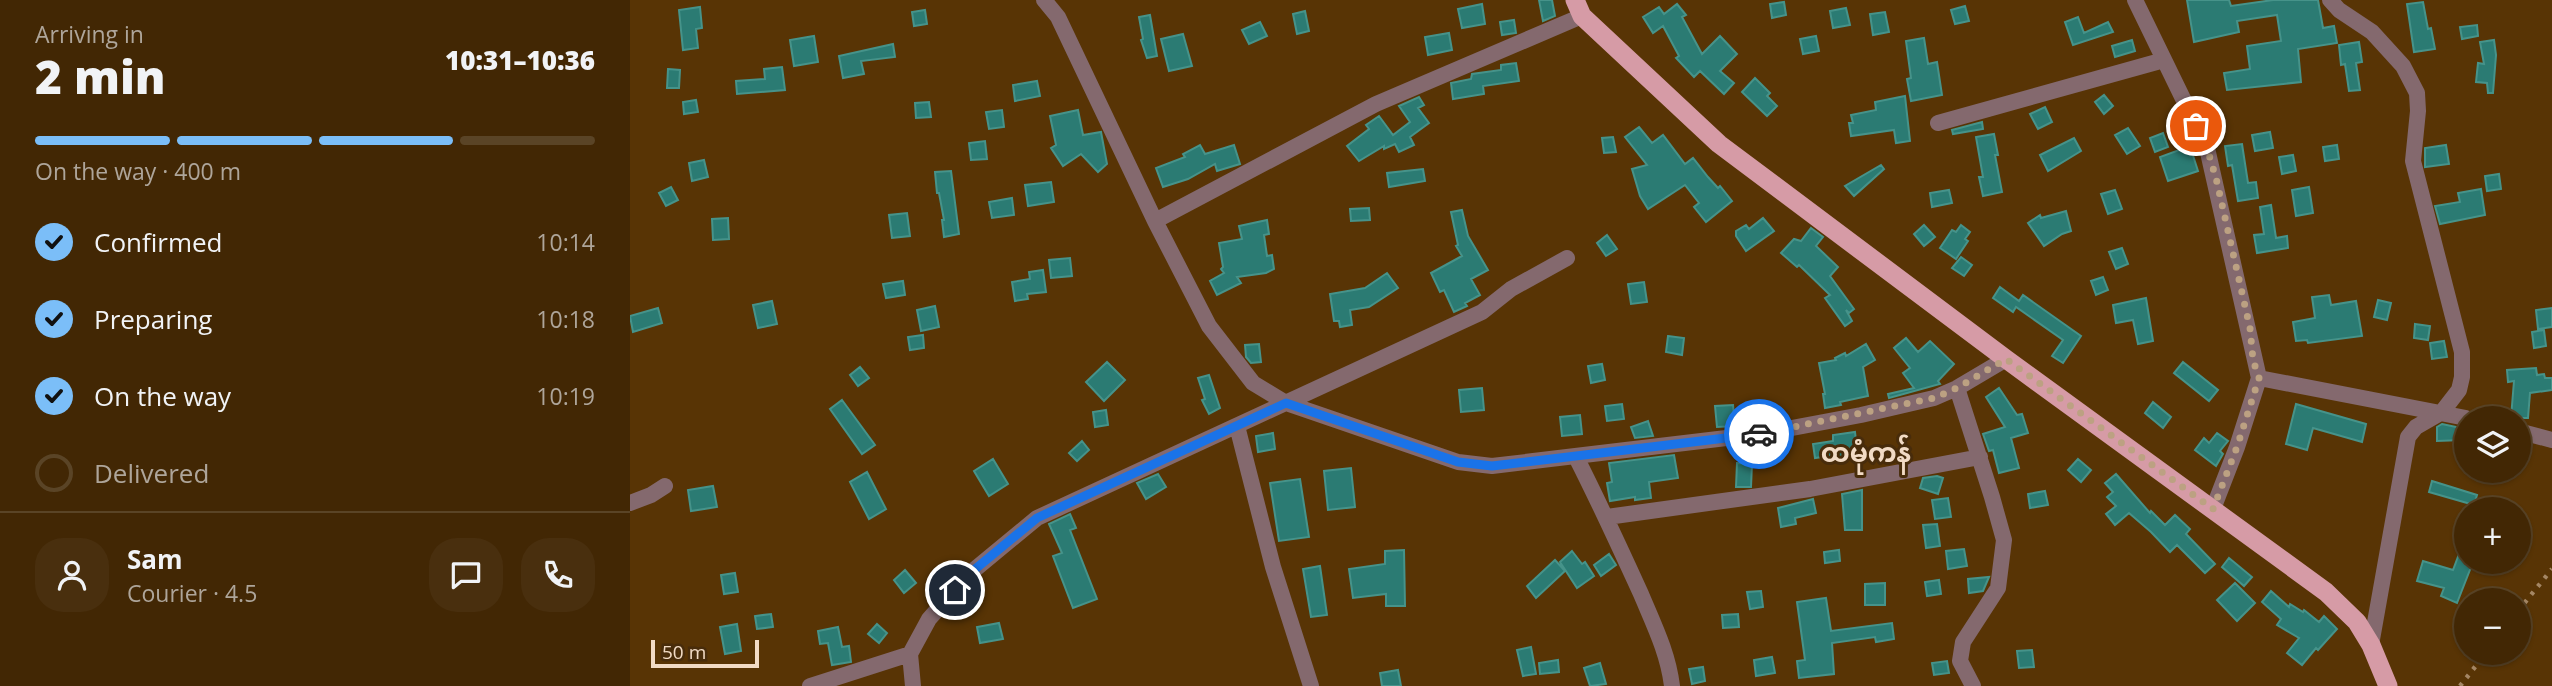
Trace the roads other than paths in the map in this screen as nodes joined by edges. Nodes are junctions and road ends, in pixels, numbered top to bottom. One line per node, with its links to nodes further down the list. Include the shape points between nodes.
1 (1044, 0): 7 (street, via 1058,17)
2 (2135, 0): 5 (street)
3 (2330, 0): 13 (street, via 2372,32 2403,66 2417,93 2413,161 2462,352 2459,390)
4 (1579, 8): 7 (street, via 1376,104); 9 (highway, via 1719,144)
5 (2164, 60): 6 (street); 10 (street, via 2207,148)
6 (1938, 123)
7 (1155, 221): 12 (street, via 1209,326 1253,383)
8 (1567, 258): 12 (street, via 1511,289 1482,312)
9 (2006, 359): 11 (street); 22 (highway)
10 (2259, 378): 13 (street); 22 (street)
11 (1957, 388): 18 (street, via 1934,398 1760,434); 19 (street)
12 (1286, 403): 15 (street); 18 (street, via 1458,462 1492,466)
13 (2442, 412): 14 (street); 24 (street, via 2408,437)
14 (2454, 415)
15 (1237, 426): 25 (street, via 1037,518 968,575 929,619); 28 (street, via 1273,567)
16 (2531, 434): 17 (street)
17 (2552, 440)
18 (1576, 457): 23 (street)
19 (1980, 457): 23 (street, via 1810,489); 30 (street, via 2004,540 1998,588 1963,642 1960,661)
20 (665, 486): 21 (street)
21 (630, 503)
22 (2213, 509): 24 (highway, via 2326,592 2357,622)
23 (1607, 517): 29 (street, via 1669,661)
24 (2371, 645): 31 (highway)
25 (910, 654): 26 (street); 27 (street)
26 (810, 686)
27 (913, 686)
28 (1311, 686)
29 (1672, 686)
30 (1973, 686)
31 (2388, 686)

